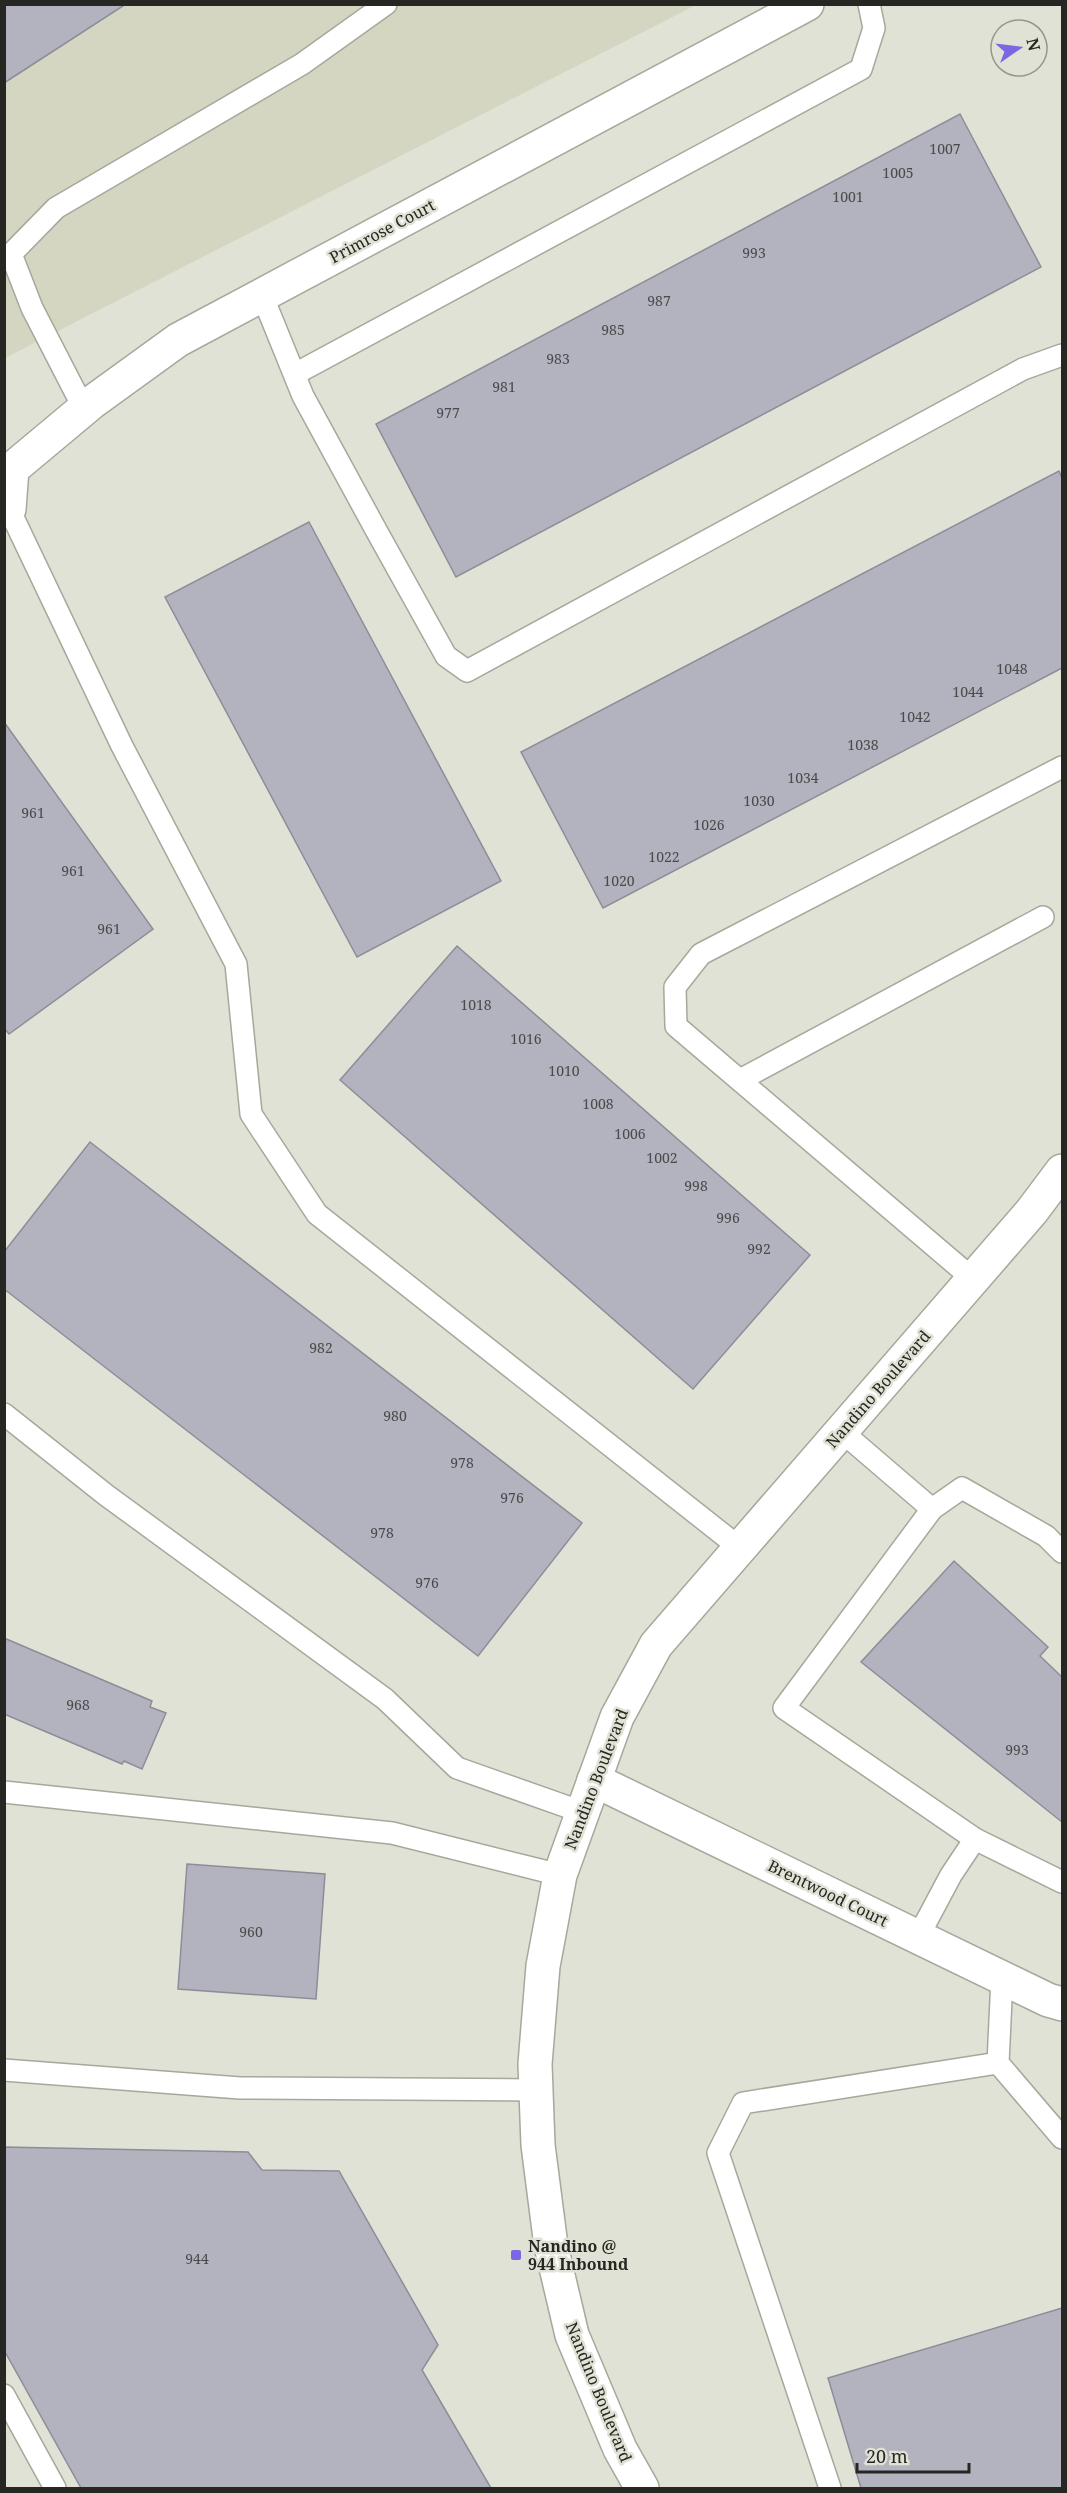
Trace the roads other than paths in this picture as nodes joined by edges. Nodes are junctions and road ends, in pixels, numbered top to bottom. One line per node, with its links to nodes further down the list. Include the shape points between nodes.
1 (386, 4): 4 (lane, via 302,64 56,208)
2 (869, 4): 7 (lane, via 874,28 861,69)
3 (798, 7): 5 (street, Primrose Court)
4 (8, 254): 8 (lane)
5 (262, 296): 7 (lane); 8 (street, Primrose Court, via 178,340)
6 (1062, 355): 7 (lane, via 1023,369 467,671 446,656)
7 (295, 375)
8 (84, 409): 9 (street, Primrose Court, via 12,469)
9 (9, 509): 18 (lane, via 122,746 236,964 251,1114 317,1214)
10 (1062, 767): 12 (lane, via 701,954 675,987 676,1026)
11 (1043, 917): 12 (lane)
12 (740, 1080): 14 (lane)
13 (1062, 1171): 14 (street, Nandino Boulevard)
14 (973, 1279): 16 (street, Nandino Boulevard)
15 (4, 1414): 22 (lane, via 106,1495 385,1699 457,1768)
16 (842, 1431): 17 (lane); 18 (street, Nandino Boulevard)
17 (932, 1509): 19 (lane, via 962,1488 1046,1536); 23 (lane, via 784,1708)
18 (740, 1548): 20 (street, Nandino Boulevard, via 656,1645 617,1717)
19 (1062, 1552)
20 (594, 1779): 22 (street, Nandino Boulevard); 26 (street, Brentwood Court)
21 (4, 1792): 24 (lane, via 392,1833)
22 (582, 1812): 24 (street, Nandino Boulevard)
23 (975, 1839): 25 (lane); 26 (lane)
24 (560, 1875): 31 (street, Nandino Boulevard, via 543,1965)
25 (1062, 1882)
26 (918, 1937): 27 (street, Brentwood Court)
27 (1002, 1978): 28 (street, Brentwood Court); 29 (lane)
28 (1062, 2004)
29 (998, 2063): 32 (lane); 36 (lane, via 743,2103 718,2153)
30 (4, 2070): 31 (lane, via 240,2088)
31 (536, 2090): 35 (street, Nandino Boulevard, via 538,2145 551,2246 572,2335 620,2449)
32 (1062, 2138)
33 (4, 2395): 34 (lane)
34 (55, 2488)
35 (642, 2488)
36 (830, 2488)

